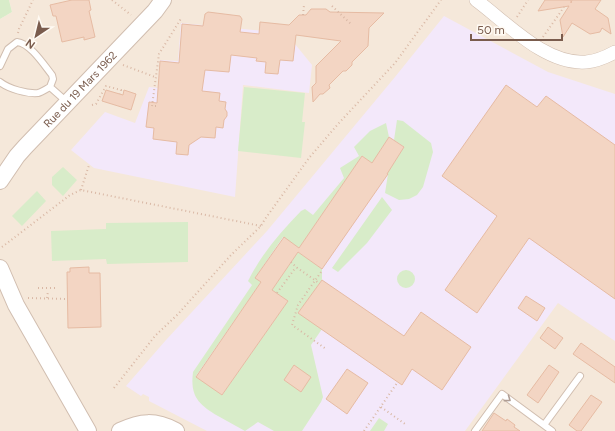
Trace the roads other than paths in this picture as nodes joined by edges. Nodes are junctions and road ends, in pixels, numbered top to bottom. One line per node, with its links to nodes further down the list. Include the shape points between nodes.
1 (163, 0): 7 (street, Rue du 19 Mars 1962)
2 (476, 0): 3 (street, via 510,28 561,59 594,61)
3 (615, 52)
4 (0, 66): 6 (lane, via 8,49 17,42 26,45 52,75)
5 (0, 82): 6 (lane, via 30,93 42,92)
6 (50, 87): 7 (lane)
7 (68, 103): 8 (street, Rue du 19 Mars 1962, via 17,156)
8 (0, 181)
9 (0, 268): 12 (street, via 22,317)
10 (580, 376): 11 (lane)
11 (544, 425): 15 (lane, one-way to 11, via 502,394); 16 (lane)
12 (85, 426)
13 (120, 431): 14 (street, via 133,425 152,423)
14 (176, 431)
15 (475, 431)
16 (552, 431)

